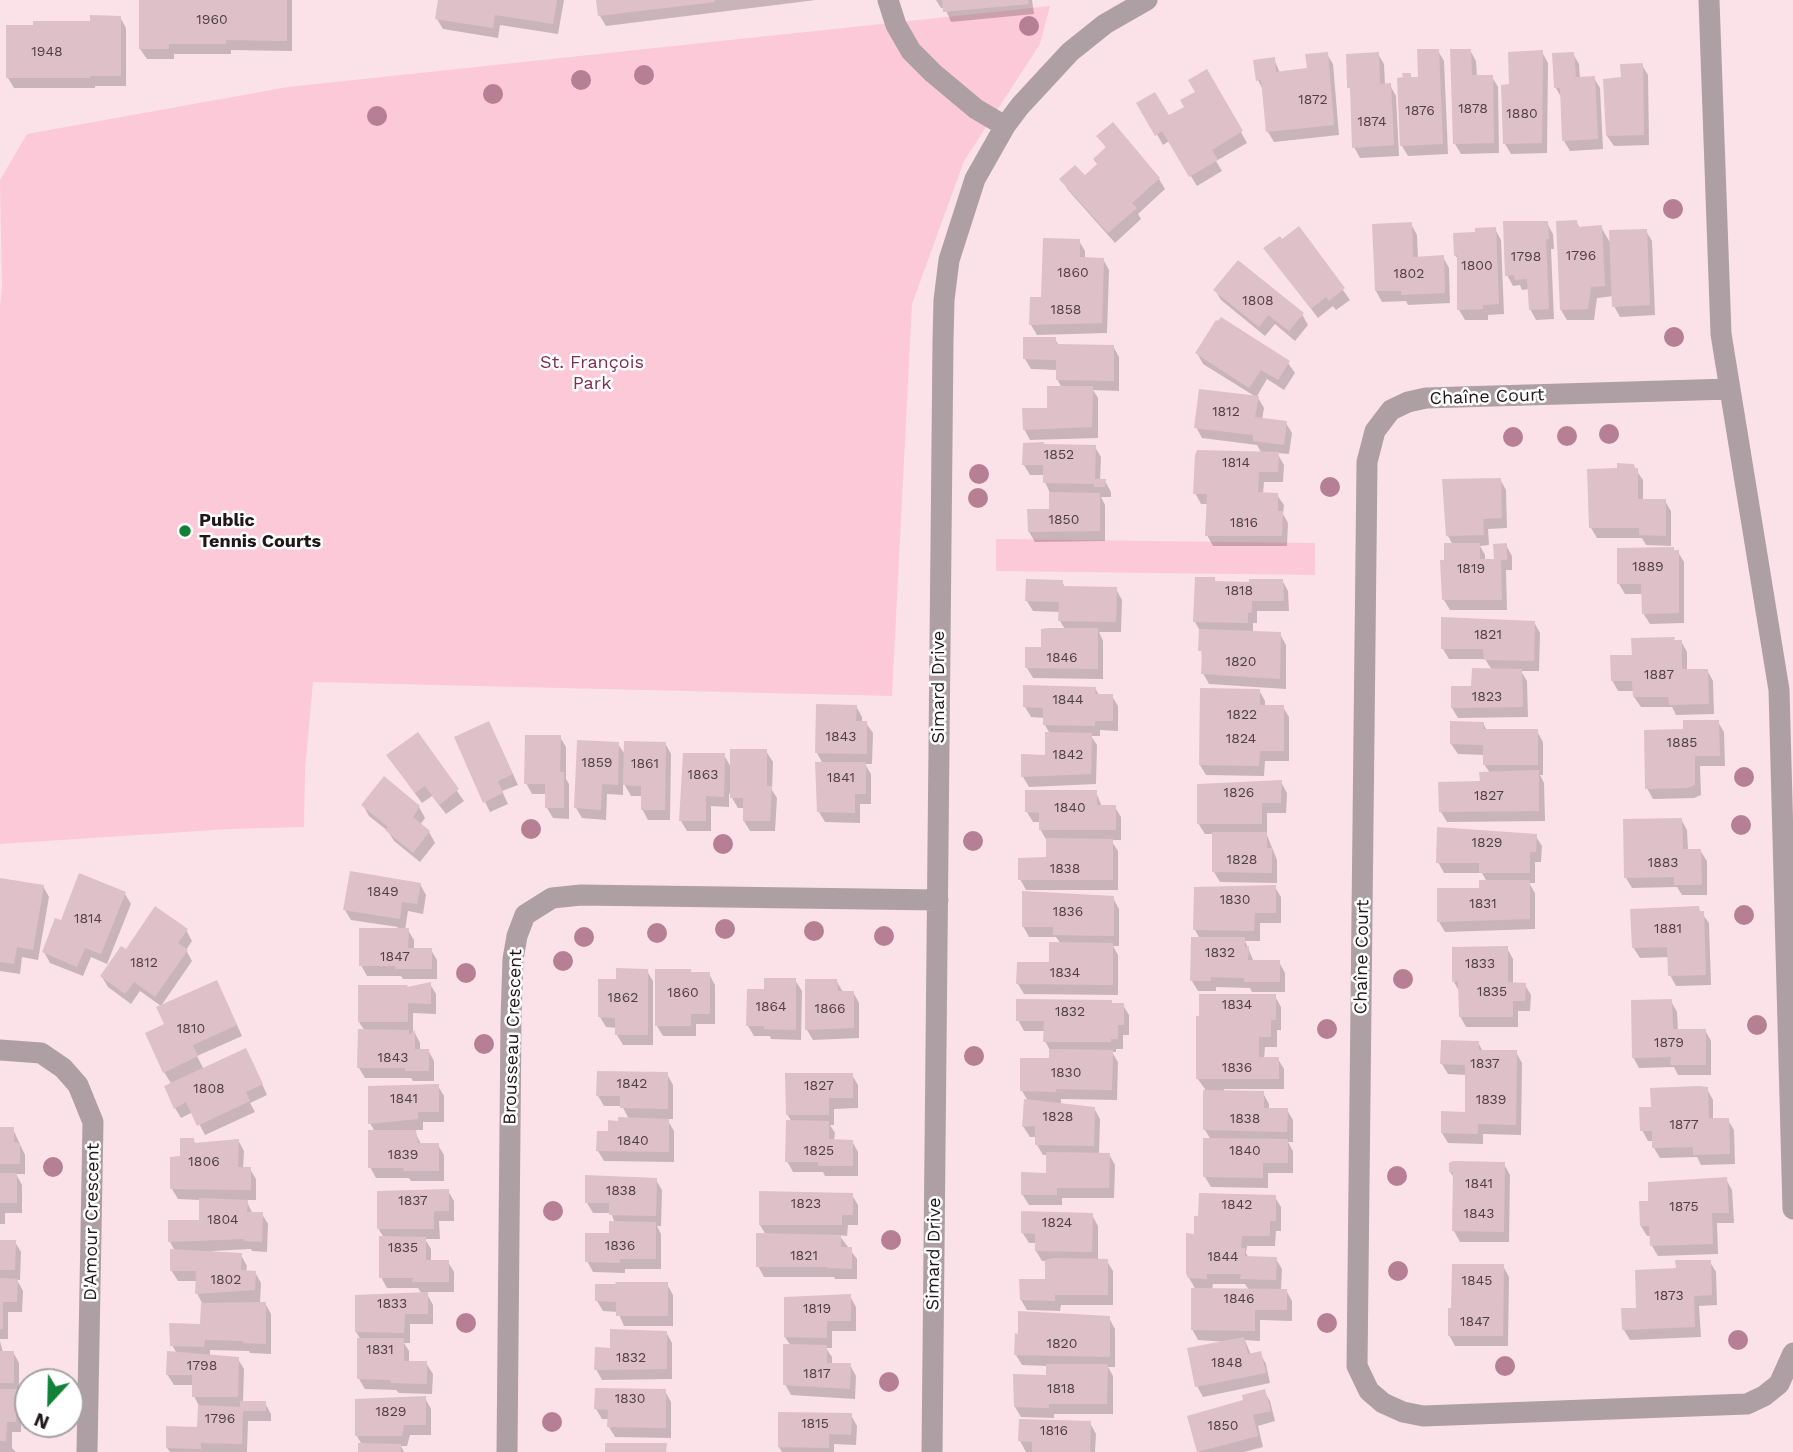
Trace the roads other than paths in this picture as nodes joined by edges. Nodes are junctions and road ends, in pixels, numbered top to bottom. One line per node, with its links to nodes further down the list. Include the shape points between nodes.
1 (888, 0): 4 (street, via 911,51 976,109)
2 (1147, 0): 4 (street, Simard Drive, via 1105,24 1070,52)
3 (1709, 0): 5 (street, via 1721,334)
4 (1005, 126): 6 (street, Simard Drive, via 975,179 949,260 944,300)
5 (1730, 389): 8 (street, via 1779,690); 9 (street, Chaîne Court, via 1426,398 1391,410 1375,431 1367,462 1357,1366 1369,1391 1383,1403 1423,1416 1746,1404 1779,1384)
6 (938, 900): 11 (street, Brousseau Crescent, via 582,895 552,898 525,915 513,959); 12 (street, Simard Drive)
7 (0, 1050): 10 (street, D'Amour Crescent, via 41,1053 63,1068 79,1085 93,1122)
8 (1793, 1209)
9 (1793, 1353)
10 (88, 1452)
11 (507, 1452)
12 (932, 1452)

